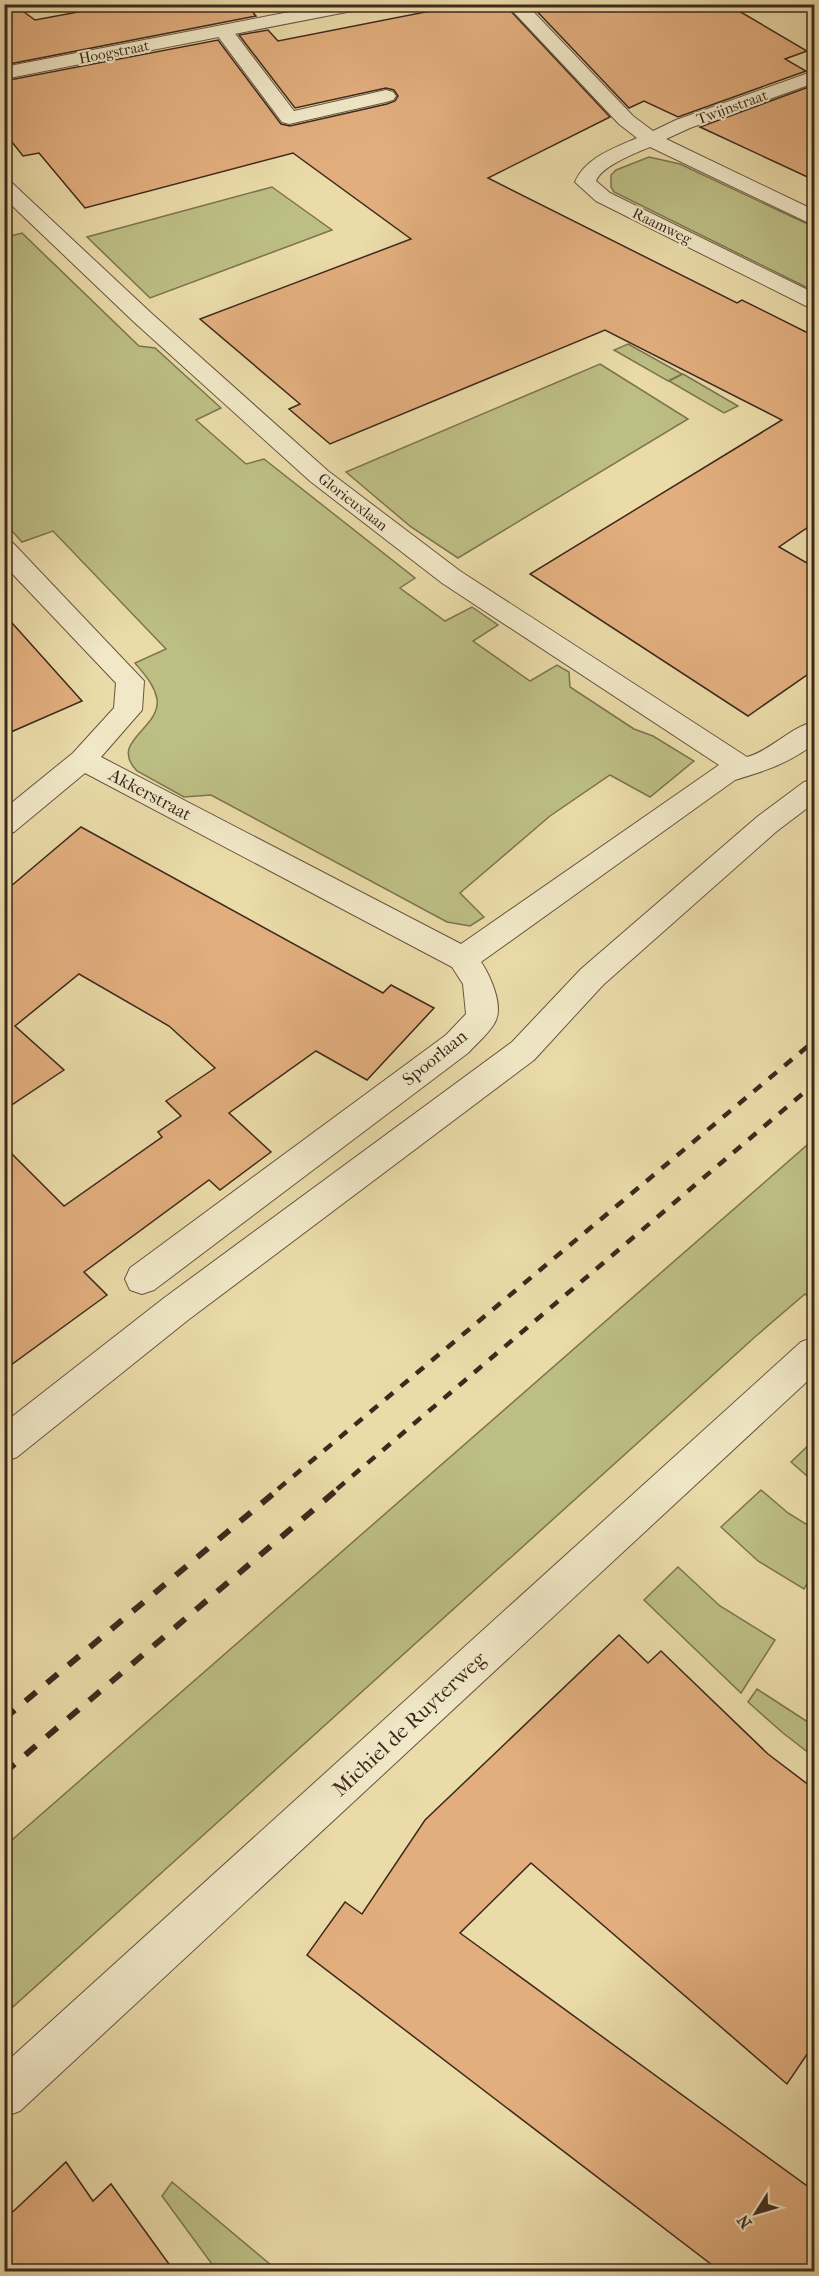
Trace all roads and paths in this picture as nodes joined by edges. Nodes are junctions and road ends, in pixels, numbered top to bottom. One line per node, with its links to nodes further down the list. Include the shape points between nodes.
1 (362, 4): 3 (street, Hoogstraat)
2 (515, 4): 7 (street, via 626,120)
3 (223, 31): 4 (street, Hoogstraat); 6 (street, via 289,118)
4 (4, 73)
5 (814, 77): 7 (street, Twijnstraat)
6 (386, 96)
7 (651, 139): 9 (street); 10 (street, Raamweg, via 589,172 585,182 603,197)
8 (4, 186): 14 (street, Glorieuxlaan, via 319,476 451,577)
9 (814, 218)
10 (814, 301)
11 (4, 549): 13 (street, Akkerstraat, via 130,681 128,710)
12 (814, 731): 14 (street, via 783,753)
13 (83, 760): 16 (street); 17 (street, Akkerstraat)
14 (742, 767): 17 (street, via 725,773)
15 (814, 789): 20 (street, via 767,824 592,977 523,1051 176,1309)
16 (4, 825)
17 (463, 959): 18 (street, Spoorlaan, via 478,982 482,1017 457,1044)
18 (142, 1279)
19 (814, 1353): 21 (street, Michiel de Ruyterweg)
20 (4, 1445)
21 (4, 2095)

